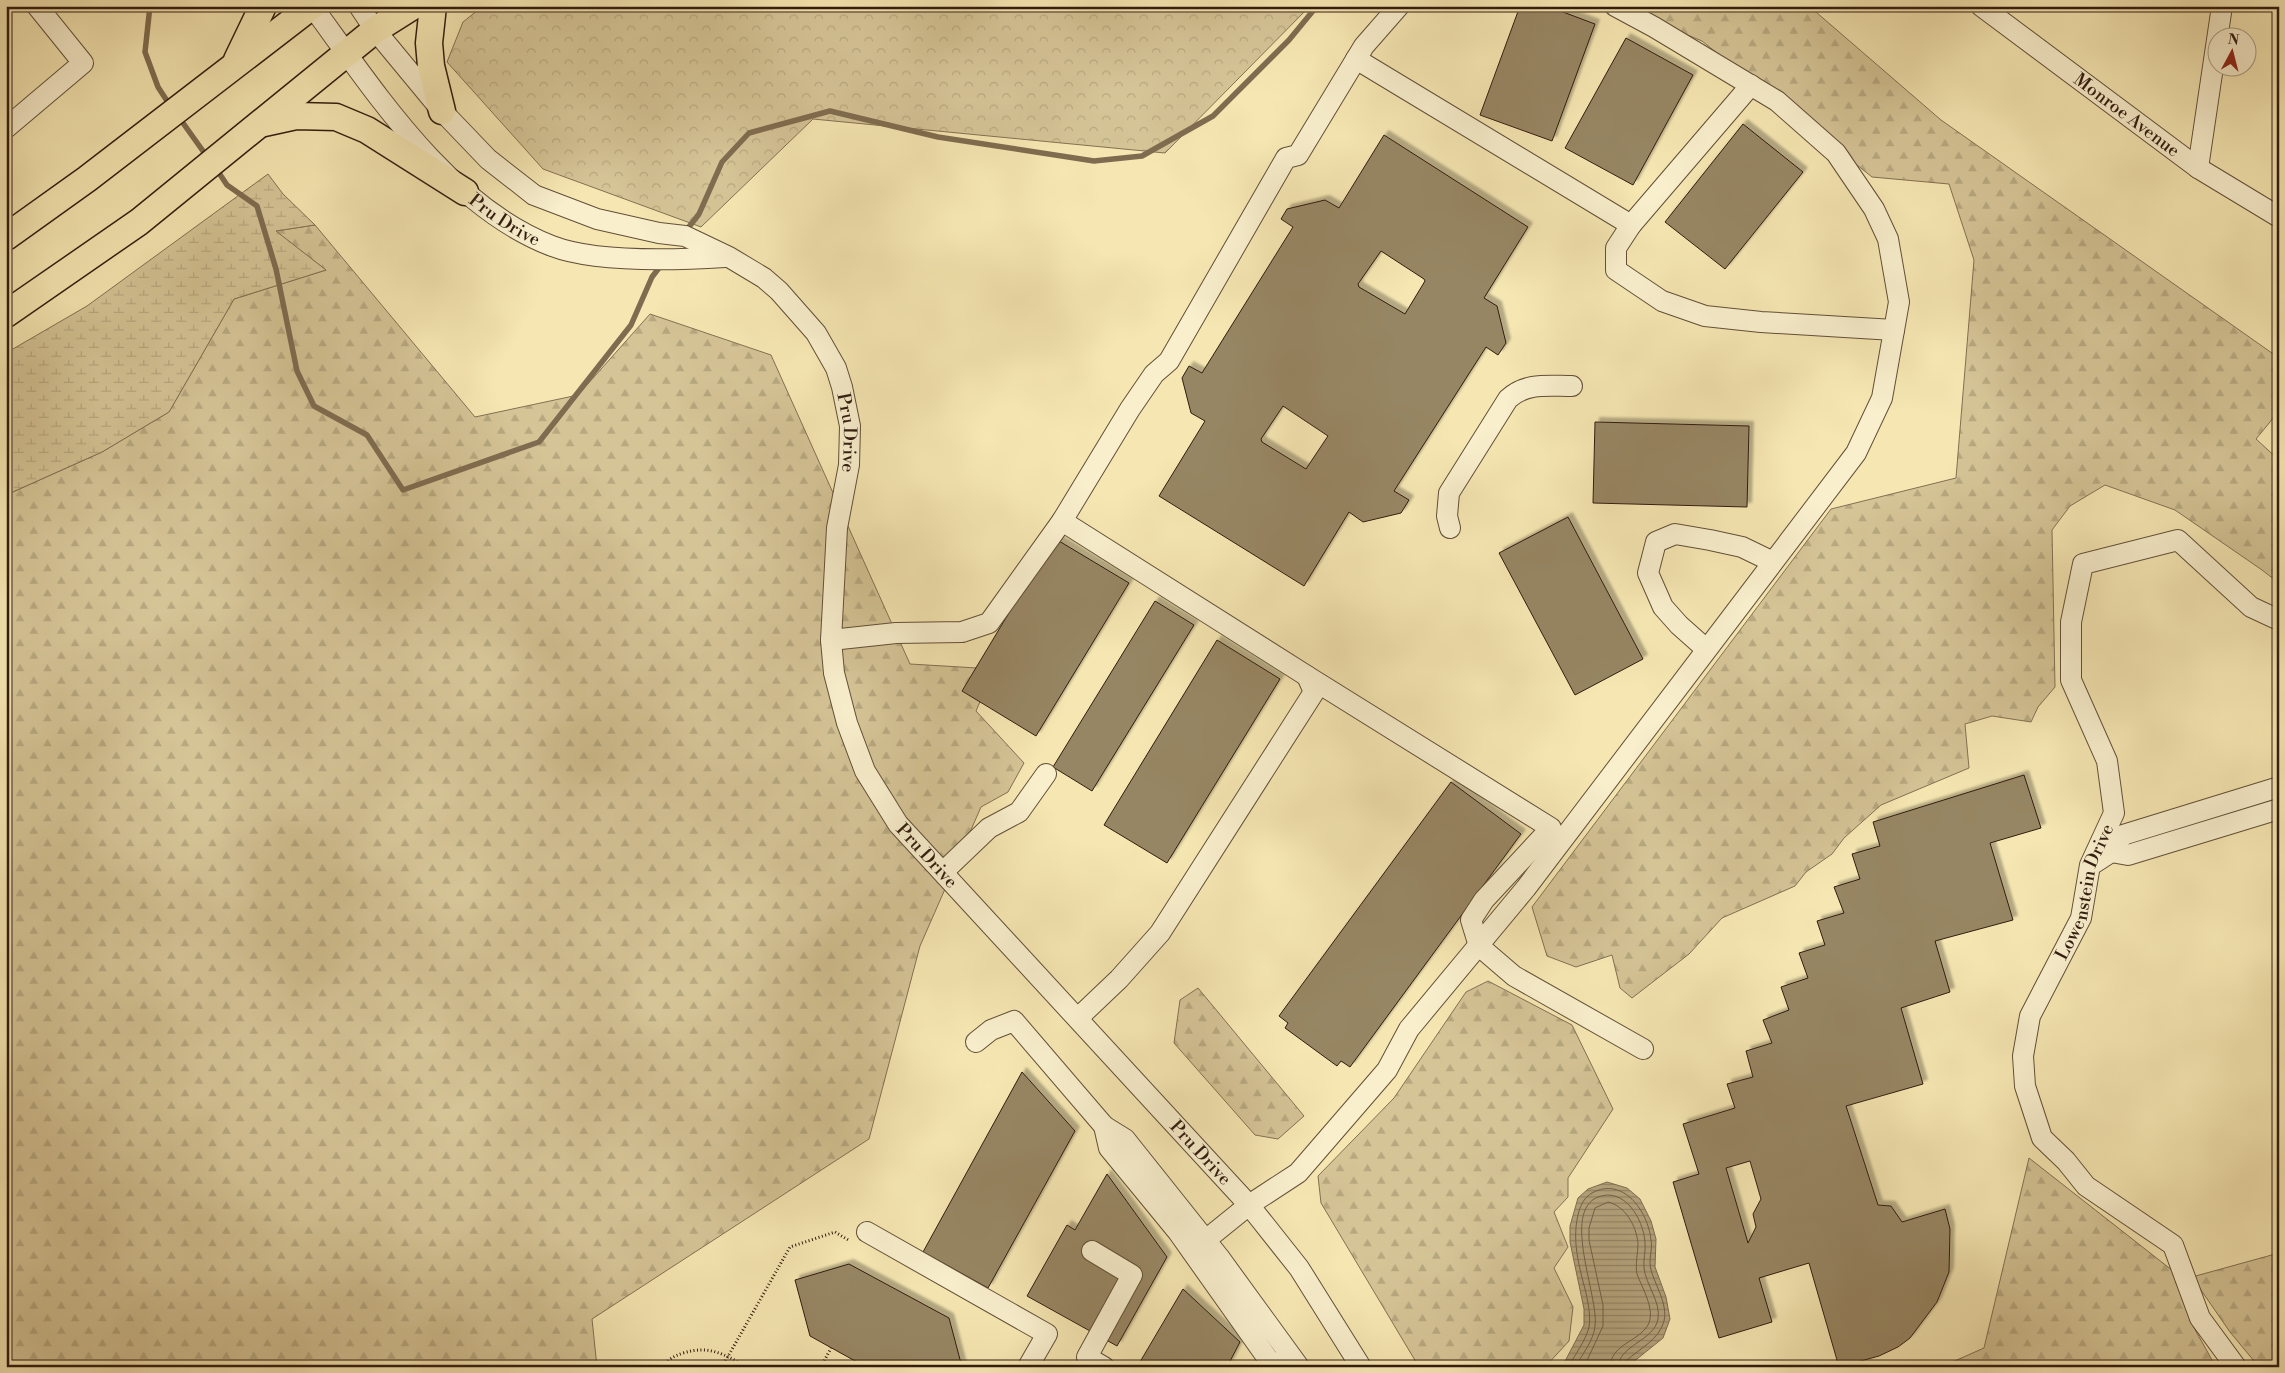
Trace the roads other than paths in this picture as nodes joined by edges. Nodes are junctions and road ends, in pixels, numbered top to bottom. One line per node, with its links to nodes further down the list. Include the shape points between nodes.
1 (37, 6): 18 (street, via 83,63)
2 (263, 6): 14 (main road)
3 (312, 6): 12 (street, Pru Drive); 14 (main road)
4 (359, 6): 11 (street, Pru Drive)
5 (413, 6): 11 (main road)
6 (433, 6): 16 (main road, via 429,43)
7 (1399, 6): 13 (street)
8 (1615, 6): 15 (street)
9 (1981, 6): 19 (street, Monroe Avenue)
10 (2222, 6): 19 (street)
11 (375, 30): 12 (main road); 16 (street, Pru Drive)
12 (347, 53): 17 (main road); 20 (street, Pru Drive, via 422,150)
13 (1356, 59): 22 (street); 28 (street, via 1298,155 1286,158 1169,360 1154,374 1130,409)
14 (234, 66): 23 (main road)
15 (1751, 86): 22 (street); 26 (street, via 1777,101 1836,153 1874,209 1888,239 1899,302)
16 (442, 111): 24 (street, Pru Drive, via 488,159 534,196 598,219 685,236)
17 (261, 123): 20 (main road, via 296,116 336,117 367,130); 25 (main road, via 139,222)
18 (6, 128)
19 (2198, 168): 21 (street, Monroe Avenue)
20 (465, 192): 24 (street, Pru Drive, via 507,225 553,246 587,254 684,260)
21 (2279, 217)
22 (1631, 224): 26 (street, via 1616,248 1616,270 1662,300 1705,316)
23 (6, 237)
24 (729, 257): 32 (street, Pru Drive, via 764,278 804,318 827,350 842,387 850,426 850,445 837,528)
25 (6, 314)
26 (1894, 330): 30 (street, via 1882,398 1856,453)
27 (1572, 386): 29 (street, via 1528,386 1508,399 1449,493 1447,516)
28 (1062, 521): 32 (street, via 990,624 962,632 896,633); 34 (street)
29 (1450, 528)
30 (1773, 562): 33 (street); 33 (street, via 1742,547 1701,538 1675,534 1656,542 1648,573 1663,607)
31 (2279, 620): 39 (street, Lowenstein Drive, via 2251,607 2178,540 2083,564 2071,622 2071,680 2107,761 2114,813)
32 (831, 640): 40 (street, Pru Drive, via 834,673 847,723 865,771 898,824)
33 (1706, 648): 41 (street, via 1650,726)
34 (1307, 676): 41 (street, via 1551,828 1484,900 1471,920); 42 (street, via 1314,692 1160,933)
35 (1046, 774): 40 (street, via 1018,812 990,828)
36 (2279, 787): 38 (street, Lowenstein Drive, via 2123,834)
37 (2279, 809): 38 (street, Lowenstein Drive, via 2128,855)
38 (2111, 852): 39 (street)
39 (2090, 865): 54 (street, Lowenstein Drive, via 2081,918 2030,1016 2023,1056 2025,1086 2042,1138 2086,1186 2173,1245 2200,1318)
40 (944, 871): 42 (street, Pru Drive)
41 (1479, 946): 44 (street, via 1514,976); 45 (street, via 1409,1029 1387,1070 1298,1173)
42 (1078, 1018): 45 (street, Pru Drive)
43 (976, 1042): 47 (street, via 991,1030 1014,1021 1104,1126 1124,1139)
44 (1643, 1049)
45 (1249, 1205): 47 (street); 53 (street, Pru Drive, via 1299,1268)
46 (859, 1237): 50 (street, via 1047,1334)
47 (1199, 1246): 51 (street, via 1268,1359); 52 (street)
48 (1092, 1251): 49 (street, via 1132,1275)
49 (1091, 1364)
50 (1028, 1367)
51 (1278, 1367)
52 (1300, 1367)
53 (1361, 1367)
54 (2236, 1367)

